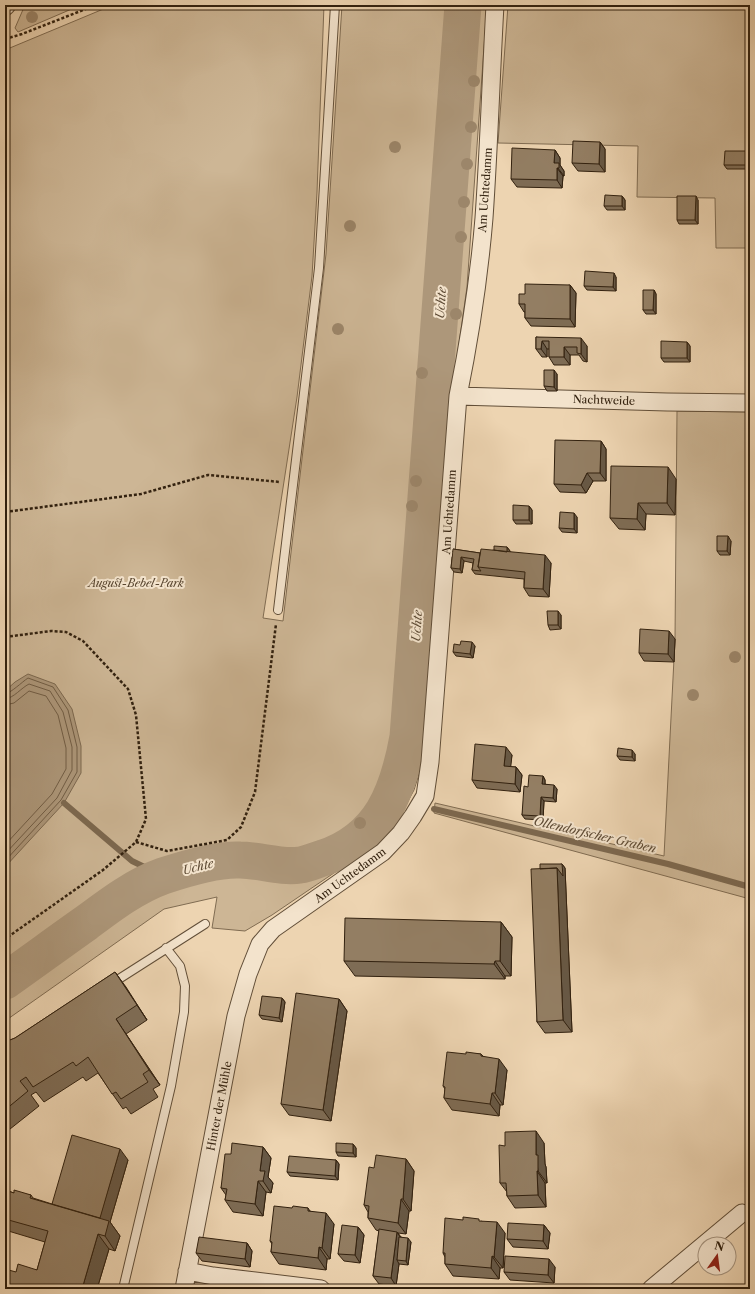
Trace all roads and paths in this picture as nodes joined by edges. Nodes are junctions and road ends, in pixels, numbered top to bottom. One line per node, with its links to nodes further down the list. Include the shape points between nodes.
1 (96, 5): 4 (path)
2 (334, 5): 7 (lane, via 319,268)
3 (495, 5): 5 (street, Am Uchtedamm, via 484,219 475,297)
4 (5, 39)
5 (458, 396): 6 (street, Nachtweide); 14 (street, Am Uchtedamm, via 430,762 425,796 401,833 384,852 273,929)
6 (750, 402)
7 (293, 483): 8 (path, via 208,475 141,494); 9 (lane)
8 (5, 512)
9 (278, 610): 11 (path, via 255,792 241,827 227,840 167,851)
10 (5, 637): 11 (path, via 51,631 66,632 83,641 128,689 136,715 146,819)
11 (136, 842): 13 (path, via 103,870)
12 (205, 924): 15 (lane)
13 (5, 938)
14 (260, 944): 18 (street, Hinter der Mühle, via 236,1016)
15 (166, 948): 16 (lane); 19 (lane, via 180,966 185,986 184,1012 171,1086)
16 (102, 990)
17 (742, 1213): 22 (street)
18 (187, 1271): 20 (street, Hinter der Mühle); 21 (street)
19 (123, 1289)
20 (184, 1289)
21 (322, 1289)
22 (651, 1289)

